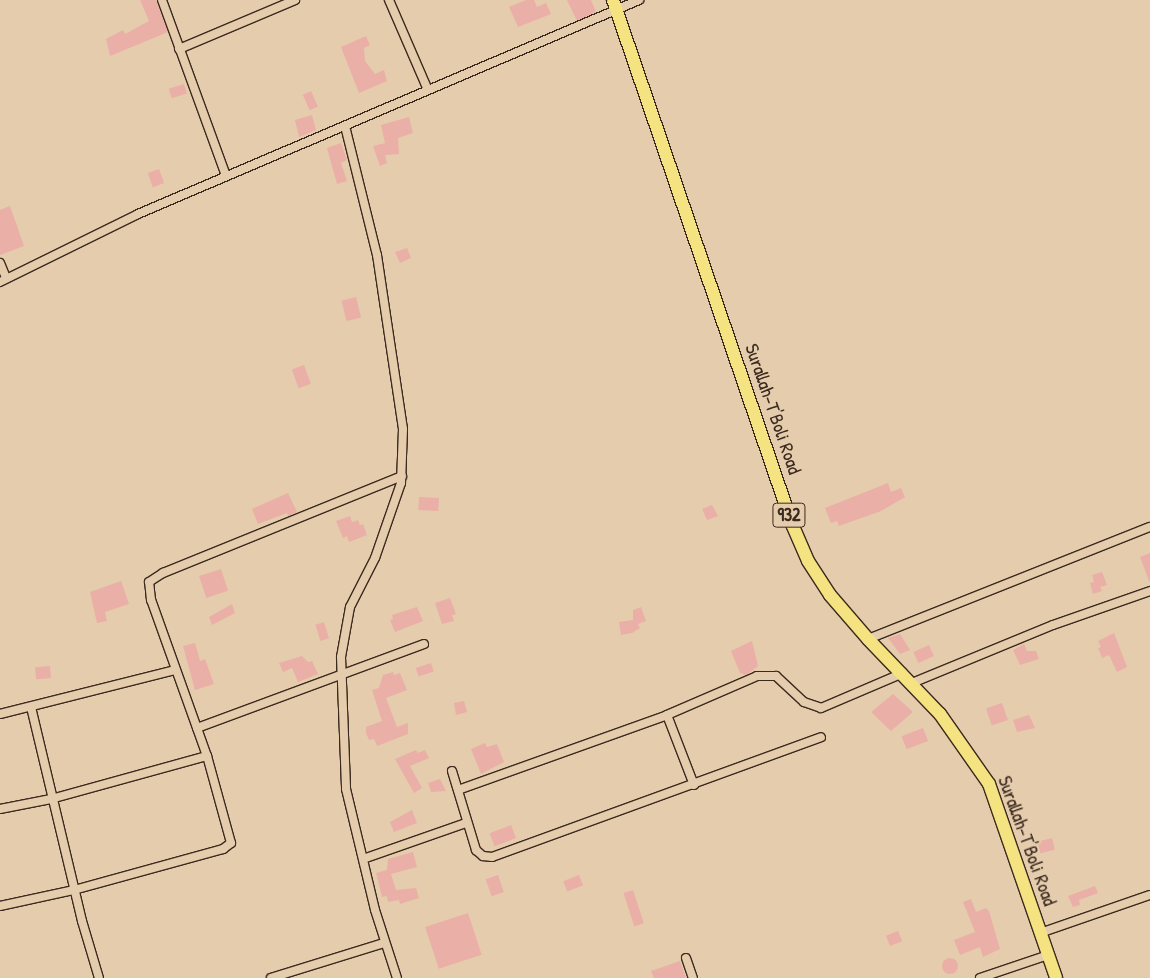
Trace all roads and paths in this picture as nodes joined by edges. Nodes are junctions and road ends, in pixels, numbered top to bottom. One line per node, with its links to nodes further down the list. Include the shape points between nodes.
1 (295, 0): 6 (street)
2 (389, 0): 7 (street)
3 (639, 0): 5 (street)
4 (164, 1): 6 (street)
5 (615, 4): 7 (street); 15 (main road, Surallah-T'Boli Road / 932, via 792,524 808,561 821,581)
6 (179, 49): 9 (street)
7 (426, 88): 8 (street)
8 (345, 126): 9 (street); 12 (street, via 377,255 397,377 403,429)
9 (226, 176): 11 (street, via 129,218)
10 (0, 263): 11 (street)
11 (3, 280)
12 (402, 476): 17 (street, via 151,579 151,600); 19 (street, via 390,520 348,613 342,645)
13 (1150, 527): 15 (street)
14 (1150, 591): 20 (street, via 1053,625)
15 (868, 639): 18 (main road, Surallah-T'Boli Road / 932)
16 (424, 644): 19 (street)
17 (175, 670): 21 (street); 24 (street)
18 (903, 674): 20 (main road, Surallah-T'Boli Road / 932); 23 (street, via 821,708 804,702 776,676 764,674)
19 (342, 675): 24 (street); 33 (street, via 346,789)
20 (912, 683): 37 (main road, Surallah-T'Boli Road / 932, via 969,751 989,784)
21 (31, 707): 22 (street); 30 (street)
22 (0, 714)
23 (667, 714): 28 (street); 29 (street)
24 (197, 728): 26 (street)
25 (820, 737): 28 (street)
26 (207, 756): 30 (street); 34 (street, via 232,838 231,844 223,849)
27 (452, 771): 29 (street)
28 (694, 785): 32 (street, via 492,857 483,856 476,850)
29 (458, 790): 32 (street)
30 (51, 799): 31 (street); 34 (street)
31 (0, 810)
32 (466, 823): 33 (street)
33 (363, 859): 38 (street)
34 (74, 890): 36 (street); 41 (street)
35 (1150, 895): 37 (street)
36 (0, 906)
37 (1040, 933): 39 (main road, Surallah-T'Boli Road / 932)
38 (384, 943): 42 (street); 43 (street)
39 (1048, 955): 45 (street); 46 (main road, Surallah-T'Boli Road / 932)
40 (686, 958): 44 (street)
41 (99, 978)
42 (271, 978)
43 (396, 978)
44 (693, 978)
45 (980, 978)
46 (1056, 978)

